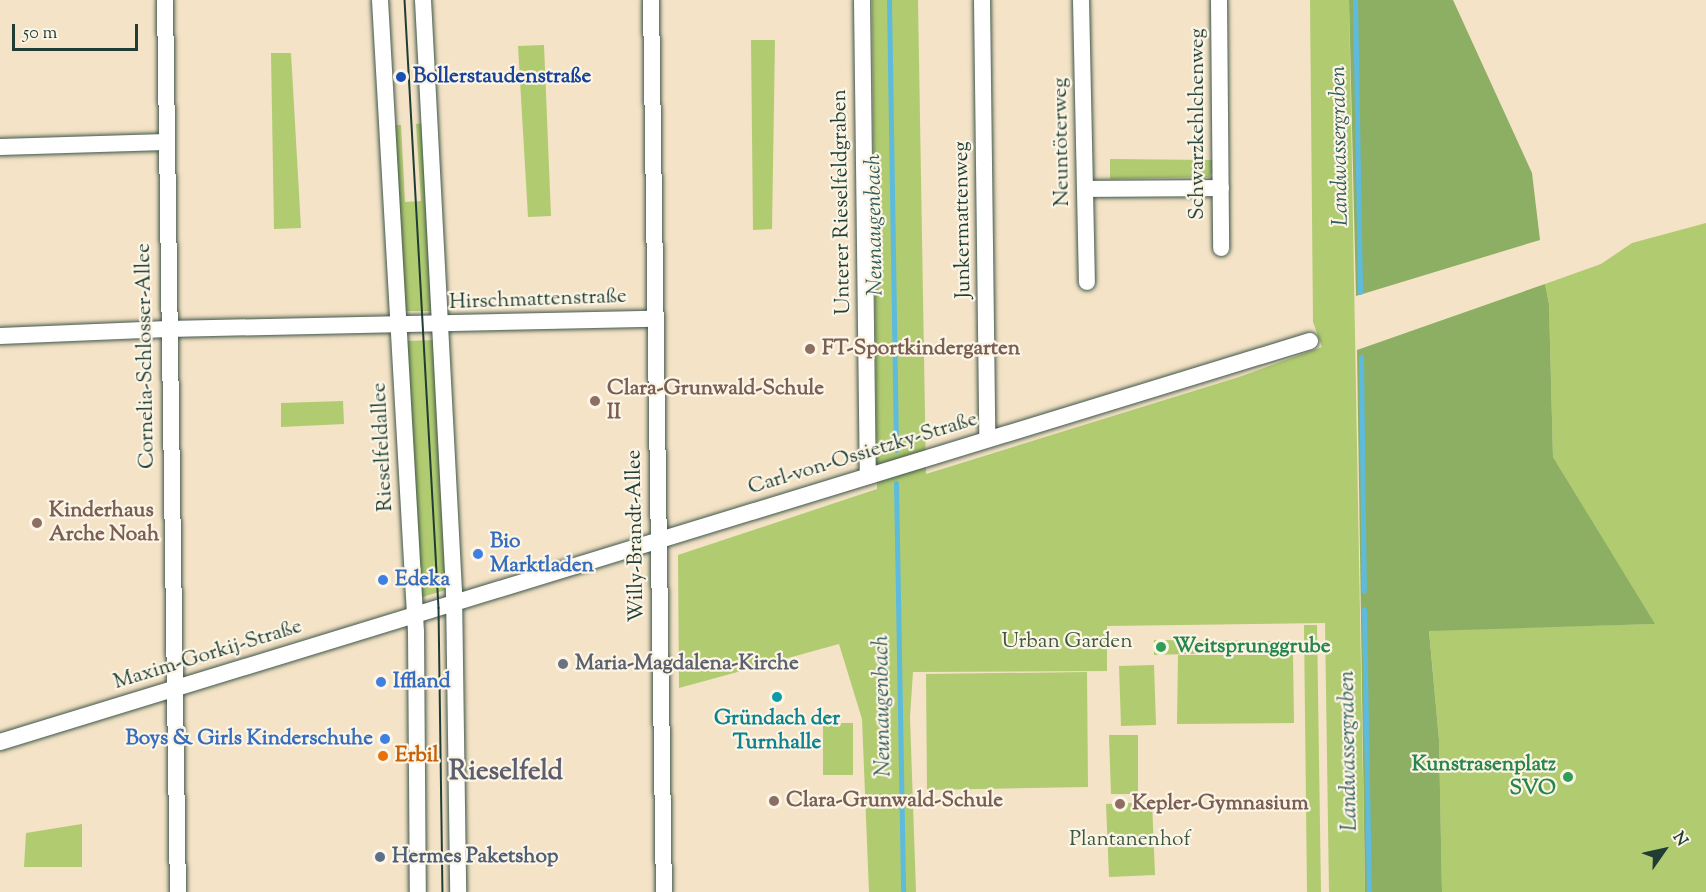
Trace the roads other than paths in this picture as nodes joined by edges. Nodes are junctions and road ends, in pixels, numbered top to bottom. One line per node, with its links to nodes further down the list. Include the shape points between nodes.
1 (165, 0): 9 (street, Cornelia-Schlosser-Allee)
2 (380, 0): 16 (street, Rieselfeldallee)
3 (423, 0): 17 (street)
4 (651, 0): 15 (street, Willy-Brandt-Allee)
5 (862, 0): 22 (street, Unterer Rieselfeldgraben)
6 (982, 0): 21 (street, Junkermattenweg)
7 (1081, 0): 12 (street, Neuntöterweg)
8 (1219, 0): 11 (street, Schwarzkehlchenweg)
9 (166, 142): 10 (street); 18 (street, Cornelia-Schlosser-Allee)
10 (0, 147)
11 (1221, 188): 12 (street); 13 (street, Schwarzkehlchenweg)
12 (1085, 189): 14 (street, Neuntöterweg)
13 (1221, 248)
14 (1087, 282)
15 (654, 320): 17 (street, Hirschmattenstraße); 23 (street, Willy-Brandt-Allee)
16 (399, 326): 17 (street, Hirschmattenstraße); 18 (street, Hirschmattenstraße); 25 (street, Rieselfeldallee)
17 (431, 326): 24 (street)
18 (168, 328): 19 (street, Hirschmattenstraße); 26 (street, Cornelia-Schlosser-Allee)
19 (0, 336)
20 (1310, 342): 21 (street, Carl-von-Ossietzky-Straße)
21 (987, 439): 22 (street, Carl-von-Ossietzky-Straße)
22 (868, 476): 23 (street, Carl-von-Ossietzky-Straße)
23 (659, 540): 24 (street, Carl-von-Ossietzky-Straße); 31 (street, Willy-Brandt-Allee)
24 (455, 603): 25 (street, Carl-von-Ossietzky-Straße); 30 (street)
25 (422, 613): 26 (street, Maxim-Gorkij-Straße); 29 (street, Rieselfeldallee)
26 (174, 689): 27 (street, Maxim-Gorkij-Straße); 28 (street, Cornelia-Schlosser-Allee)
27 (0, 742)
28 (178, 892)
29 (418, 892)
30 (458, 892)
31 (663, 892)

